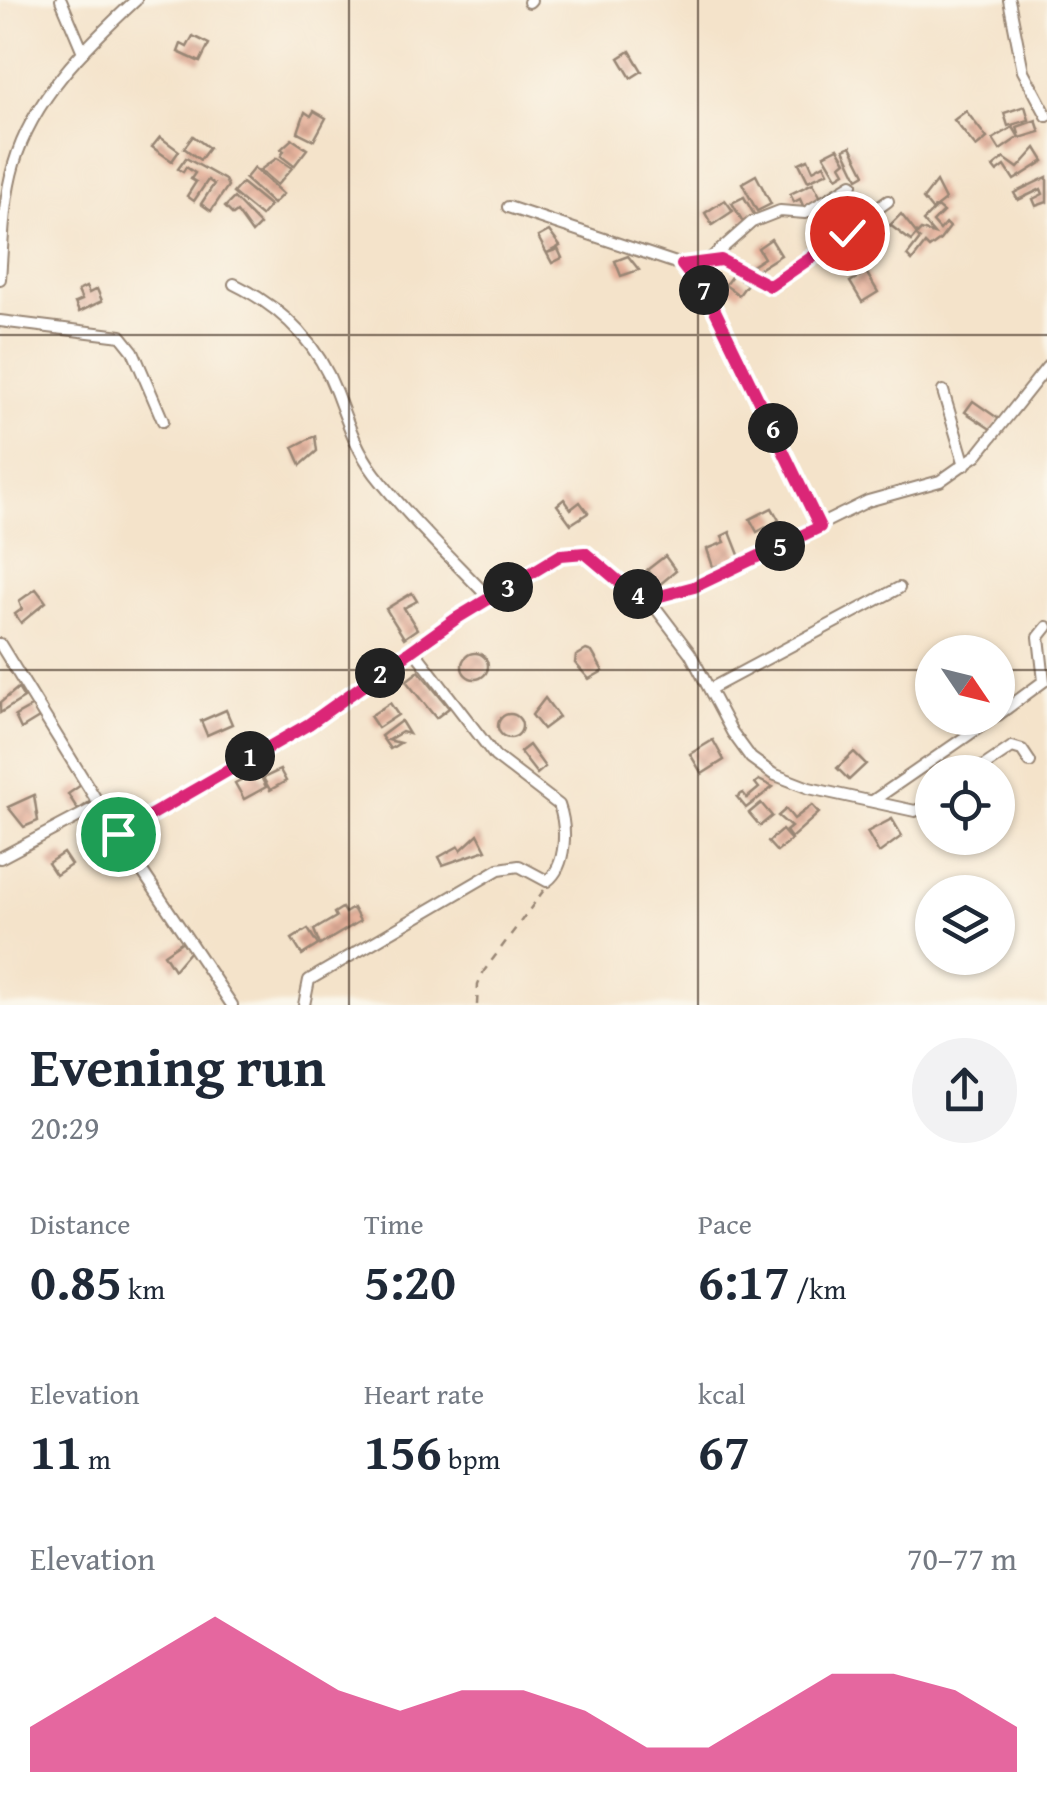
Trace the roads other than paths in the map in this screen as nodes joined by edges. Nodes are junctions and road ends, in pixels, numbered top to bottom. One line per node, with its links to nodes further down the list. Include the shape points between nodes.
1 (61, 0): 4 (street)
2 (136, 0): 4 (street)
3 (1010, 0): 5 (street, via 1020,62)
4 (83, 52): 7 (street, via 20,144)
5 (1047, 116)
6 (852, 184): 10 (street, via 805,212 780,211 752,222)
7 (4, 194): 12 (street)
8 (888, 201): 10 (street, via 770,286)
9 (508, 207): 11 (street)
10 (710, 258): 11 (street)
11 (682, 265): 19 (street, via 711,302)
12 (0, 278)
13 (234, 284): 21 (street, via 295,325 318,355 376,476)
14 (0, 321): 17 (street, via 121,336 134,351)
15 (1047, 367): 18 (street)
16 (943, 391): 18 (street)
17 (163, 421)
18 (965, 465): 19 (street, via 924,487 868,501)
19 (820, 527): 22 (street, via 694,587)
20 (898, 588): 26 (street)
21 (489, 598): 22 (street, via 576,551); 25 (street)
22 (649, 599): 26 (street)
23 (1047, 627): 27 (street, via 1040,638 1044,681)
24 (0, 644): 32 (street)
25 (412, 648): 34 (street, via 309,724); 37 (street, via 495,756 559,805 562,848 550,880 519,866 499,868 309,980)
26 (710, 690): 31 (street, via 732,732 772,774)
27 (1015, 702)
28 (968, 735): 31 (street)
29 (1000, 755): 30 (street, via 1012,747)
30 (1030, 762)
31 (874, 800): 33 (street)
32 (100, 805): 34 (street); 35 (street)
33 (915, 811)
34 (118, 834): 36 (street)
35 (0, 858)
36 (232, 1005)
37 (304, 1005)

